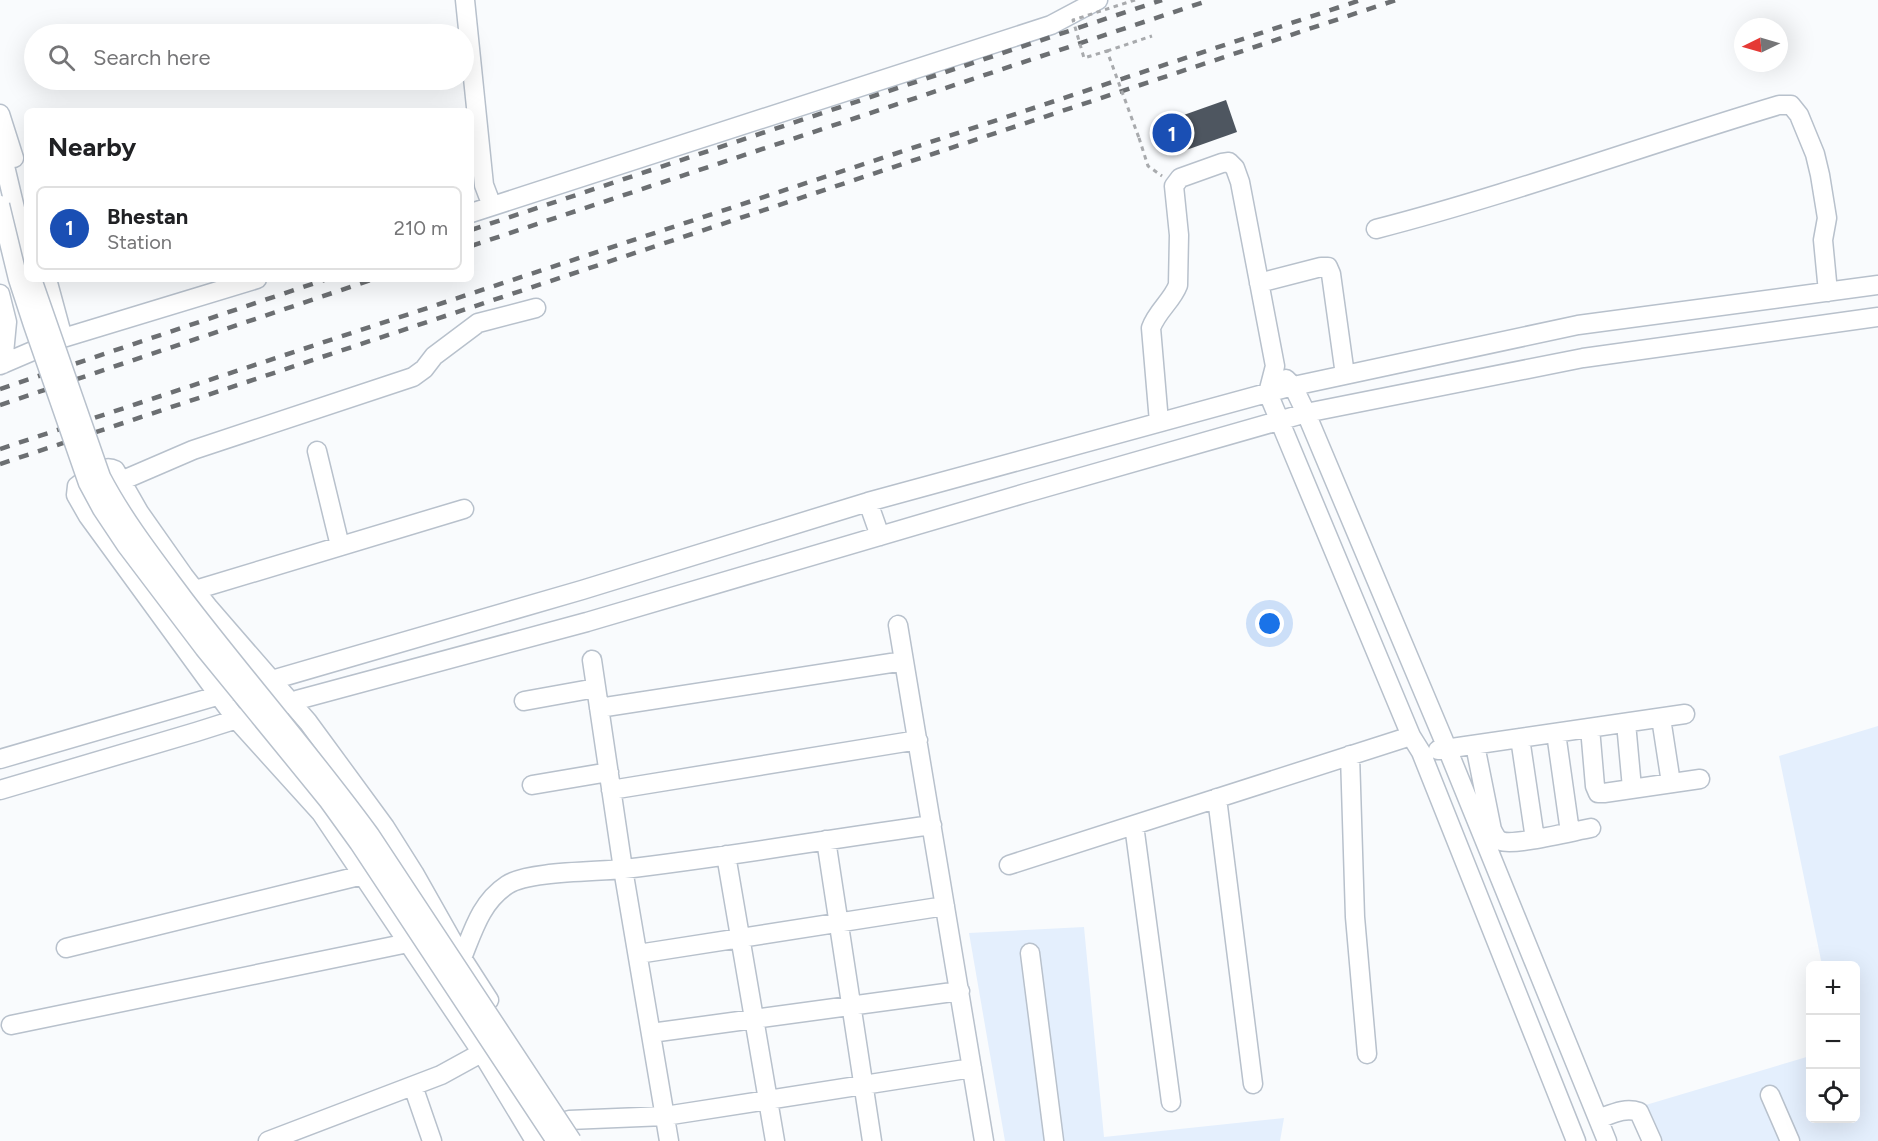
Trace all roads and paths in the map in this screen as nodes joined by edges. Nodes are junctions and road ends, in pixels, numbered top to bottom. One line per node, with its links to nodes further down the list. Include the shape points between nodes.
1 (465, 0): 4 (street)
2 (1098, 0): 13 (street, via 1051,25)
3 (1135, 0): 6 (path, bridge, via 1072,21 1084,58)
4 (467, 24)
5 (1152, 36): 6 (path)
6 (1107, 51): 10 (path, bridge, via 1148,166)
7 (474, 88): 13 (street, via 484,185)
8 (0, 114): 11 (street)
9 (0, 145): 16 (street)
10 (1178, 182): 20 (street, via 1222,163 1229,162 1235,168); 36 (street, via 1174,186 1179,235 1178,285 1151,328)
11 (24, 195)
12 (0, 205): 116 (street, bridge, via 33,325 88,483 102,509 204,648 359,843)
13 (492, 206): 14 (street)
14 (474, 212)
15 (1376, 229): 22 (street, via 1493,196 1702,128 1779,105 1791,105 1799,115 1820,175 1827,218 1823,240)
16 (24, 246)
17 (33, 282): 117 (street, bridge, via 101,477 114,502 215,639 370,835)
18 (48, 282): 26 (street)
19 (247, 282): 26 (street)
20 (1259, 282): 29 (street); 31 (street, via 1328,267)
21 (1878, 285): 22 (street)
22 (1828, 292): 27 (street, via 1578,325)
23 (0, 294): 28 (street, via 7,322)
24 (536, 308): 38 (street, via 478,323 413,377 193,450)
25 (1878, 317): 30 (street, via 1583,358)
26 (63, 338): 28 (street)
27 (1497, 343): 30 (street); 31 (street)
28 (2, 365)
29 (1275, 366): 32 (street); 33 (street)
30 (1504, 374): 34 (street)
31 (1345, 375): 32 (street)
32 (1293, 386): 33 (street); 34 (street)
33 (1268, 393): 35 (street); 36 (street)
34 (1306, 414): 35 (street); 63 (street)
35 (1281, 421): 41 (street); 59 (street)
36 (1159, 422): 39 (street)
37 (317, 451): 42 (street)
38 (121, 481): 43 (street); 49 (street, via 115,470 103,468 77,486 76,495)
39 (868, 502): 41 (street); 47 (street, via 582,590)
40 (464, 509): 42 (street)
41 (880, 536): 51 (street, via 587,622)
42 (340, 546): 43 (street)
43 (195, 590): 47 (street)
44 (898, 625): 46 (street)
45 (592, 660): 48 (street)
46 (904, 661): 52 (street); 61 (street)
47 (271, 679): 49 (street); 51 (street)
48 (596, 688): 50 (street); 52 (street)
49 (219, 695): 55 (street); 66 (street)
50 (524, 701)
51 (290, 702): 55 (street); 92 (street, via 385,827)
52 (599, 708): 67 (street)
53 (1685, 714): 54 (street)
54 (1661, 718): 56 (street); 69 (street)
55 (236, 719): 72 (street); 84 (street, via 321,813)
56 (1626, 723): 57 (street); 71 (street)
57 (1590, 728): 58 (street); 71 (street, via 1598,793)
58 (1556, 733): 60 (street); 78 (street)
59 (1411, 736): 64 (street); 65 (street)
60 (1520, 738): 62 (street); 79 (street)
61 (918, 740): 73 (street); 75 (street)
62 (1475, 745): 63 (street); 79 (street, via 1497,839)
63 (1447, 748): 64 (street); 101 (street)
64 (1421, 752): 103 (street)
65 (1350, 755): 74 (street); 100 (street, via 1355,917)
66 (0, 759)
67 (609, 772): 70 (street); 73 (street)
68 (1700, 779): 69 (street)
69 (1671, 783): 71 (street)
70 (532, 785)
71 (1632, 788)
72 (0, 790)
73 (611, 790): 83 (street)
74 (1217, 798): 76 (street); 104 (street)
75 (932, 825): 80 (street); 85 (street)
76 (1134, 825): 82 (street); 109 (street)
77 (1591, 828): 78 (street)
78 (1570, 832): 79 (street)
79 (1535, 839)
80 (826, 840): 81 (street); 86 (street)
81 (726, 855): 83 (street); 87 (street)
82 (1009, 865)
83 (623, 869): 91 (street); 92 (street, via 525,877 508,884 480,913)
84 (363, 875): 88 (street); 89 (street)
85 (945, 906): 86 (street); 93 (street)
86 (838, 922): 87 (street); 94 (street)
87 (740, 938): 91 (street); 95 (street)
88 (408, 943): 96 (street); 99 (street)
89 (66, 948)
90 (1030, 952): 123 (street)
91 (638, 954): 97 (street)
92 (462, 958): 98 (street)
93 (960, 991): 94 (street); 102 (street)
94 (851, 1006): 95 (street); 105 (street)
95 (754, 1019): 97 (street); 108 (street)
96 (11, 1025)
97 (651, 1033): 110 (street)
98 (512, 1035): 99 (street); 112 (street)
99 (482, 1053): 106 (street); 115 (street)
100 (1367, 1054)
101 (1574, 1059): 103 (street); 111 (street)
102 (972, 1068): 105 (street); 122 (street)
103 (1548, 1071): 124 (street)
104 (1253, 1084)
105 (863, 1085): 108 (street); 121 (street)
106 (413, 1086): 113 (street); 114 (street)
107 (1770, 1095): 127 (street)
108 (768, 1100): 110 (street); 120 (street)
109 (1171, 1102)
110 (665, 1116): 112 (street); 119 (street)
111 (1598, 1119): 125 (street); 126 (street, via 1625,1110 1639,1112)
112 (569, 1120): 118 (street)
113 (268, 1141)
114 (432, 1141)
115 (535, 1141)
116 (556, 1141)
117 (572, 1141)
118 (582, 1141)
119 (669, 1141)
120 (775, 1141)
121 (872, 1141)
122 (984, 1141)
123 (1054, 1141)
124 (1576, 1141)
125 (1607, 1141)
126 (1652, 1141)
127 (1790, 1141)

